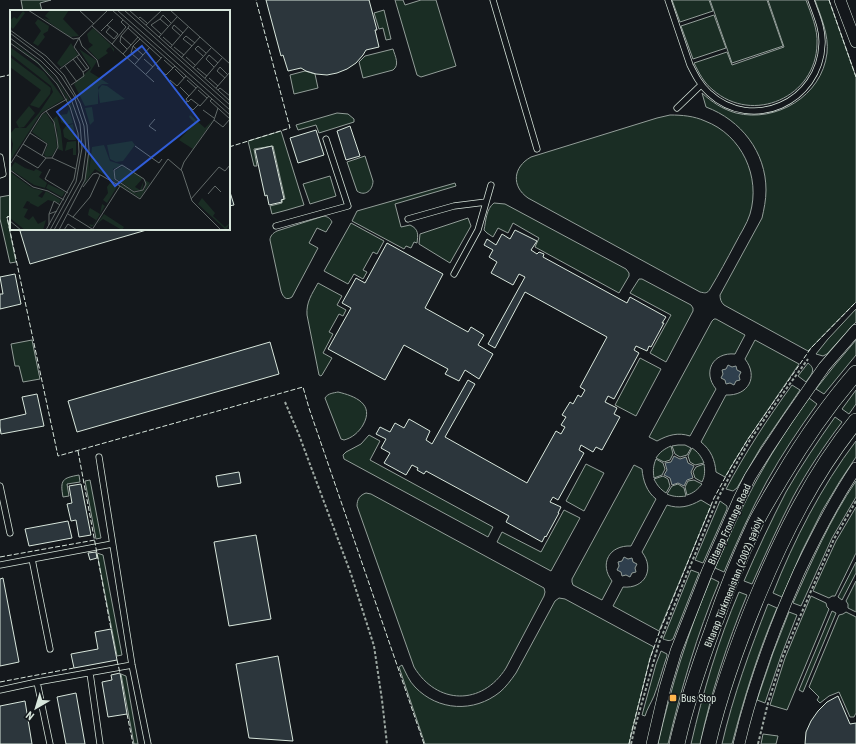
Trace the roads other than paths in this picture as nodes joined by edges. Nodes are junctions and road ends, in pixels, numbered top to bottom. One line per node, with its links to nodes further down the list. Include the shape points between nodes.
1 (493, 0): 9 (lane)
2 (668, 0): 6 (lane, via 690,65)
3 (811, 0): 6 (lane, via 821,32 819,65 808,85 792,100 771,109 749,111 722,102)
4 (840, 0): 5 (street)
5 (856, 42)
6 (701, 85): 7 (lane)
7 (677, 108)
8 (326, 139): 15 (lane, via 348,206)
9 (537, 149)
10 (0, 157): 11 (lane, via 3,174)
11 (0, 175)
12 (492, 185): 13 (lane)
13 (486, 202): 14 (lane, via 454,206); 16 (lane, via 478,230)
14 (408, 219)
15 (276, 226)
16 (454, 274)
17 (856, 330): 35 (street, Bitarap Frontage Road, via 824,367 787,420 739,499 676,651)
18 (856, 373): 36 (main road, Bitarap Türkmenistan (2002) şaýoly, via 805,439 756,524 722,602 700,662)
19 (856, 421): 37 (main road, via 811,486 773,558 730,667)
20 (99, 457): 24 (lane)
21 (856, 468): 38 (street, via 828,514 789,595 754,688)
22 (0, 486): 23 (lane)
23 (10, 533)
24 (112, 544): 25 (lane); 28 (lane)
25 (32, 559): 26 (lane); 27 (lane)
26 (0, 565)
27 (50, 649)
28 (132, 665): 29 (lane); 34 (lane)
29 (90, 673): 30 (lane); 33 (lane)
30 (37, 682): 31 (lane); 32 (lane)
31 (0, 690)
32 (50, 744)
33 (100, 744)
34 (148, 744)
35 (652, 744)
36 (677, 744)
37 (708, 744)
38 (739, 744)

